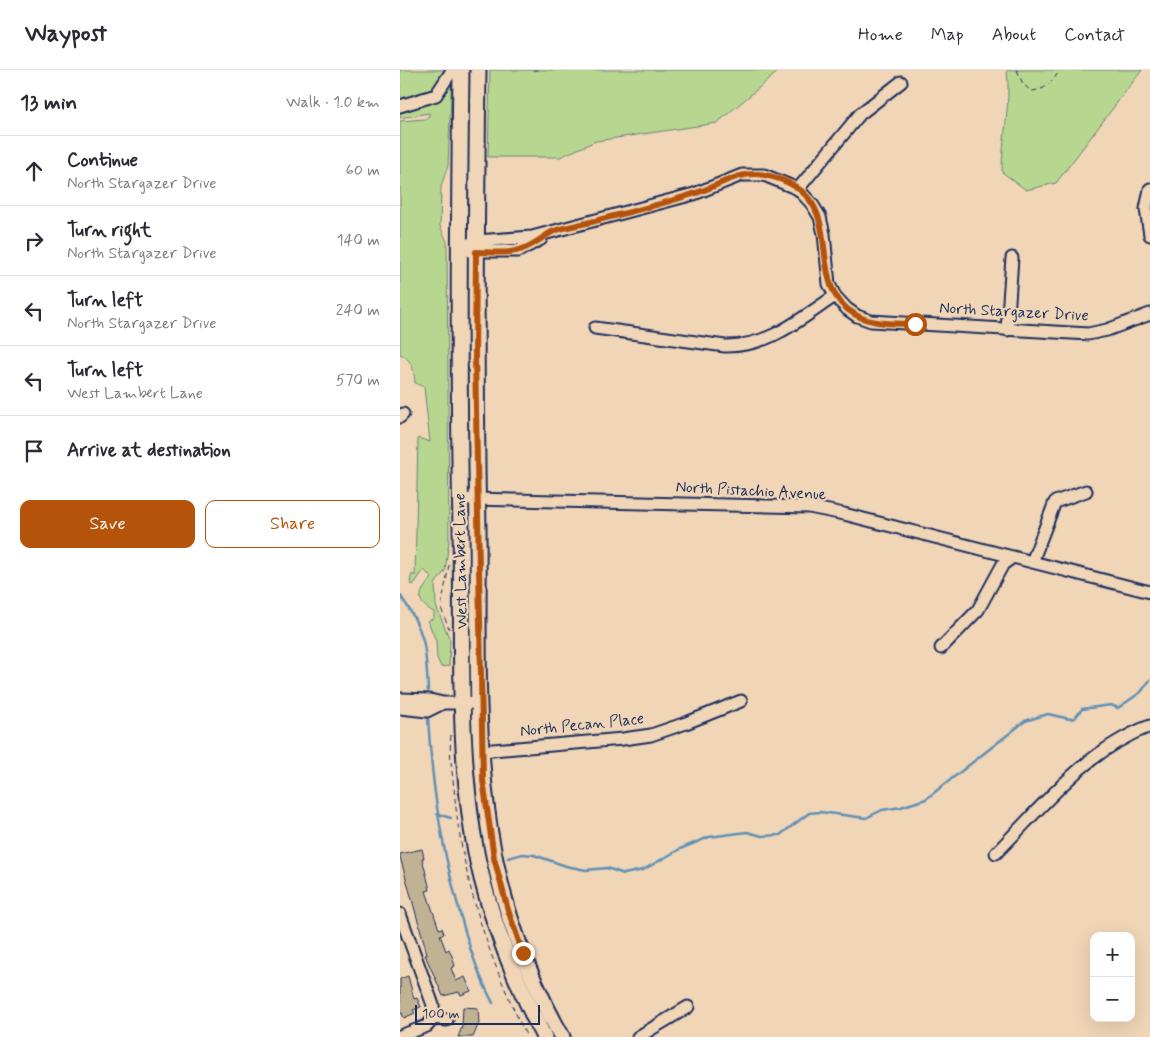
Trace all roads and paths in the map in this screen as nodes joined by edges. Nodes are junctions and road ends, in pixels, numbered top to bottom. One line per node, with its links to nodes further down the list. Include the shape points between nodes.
1 (478, 70): 12 (main road, West Lambert Lane)
2 (533, 70): 3 (path)
3 (541, 70)
4 (1017, 70): 5 (path, via 1023,84 1031,91 1042,90)
5 (1060, 70)
6 (456, 71): 8 (street, via 436,94); 13 (main road, West Lambert Lane)
7 (902, 82): 9 (street, via 860,114)
8 (400, 106)
9 (798, 189): 12 (street, North Stargazer Drive, via 776,178 742,175 694,194 553,232 518,251); 15 (street, North Stargazer Drive, via 820,217 826,270)
10 (1150, 189): 11 (street, via 1146,209)
11 (1150, 236)
12 (476, 246): 13 (street, North Stargazer Drive); 21 (main road, West Lambert Lane)
13 (459, 248): 20 (main road, West Lambert Lane)
14 (1012, 258): 18 (street)
15 (835, 296): 17 (street, via 772,337 742,347); 18 (street, North Stargazer Drive, via 857,316 871,321)
16 (1150, 314): 18 (street, North Stargazer Drive, via 1088,334)
17 (596, 328)
18 (1007, 330)
19 (1086, 491): 23 (street, via 1055,502)
20 (460, 499): 21 (street, North Pistachio Avenue); 31 (main road, West Lambert Lane)
21 (477, 499): 22 (street, North Pistachio Avenue, via 809,508); 32 (main road, West Lambert Lane)
22 (1013, 557): 23 (street, North Pistachio Avenue); 27 (street, via 1003,564 978,610)
23 (1032, 562): 24 (street, North Pistachio Avenue)
24 (1150, 592)
25 (441, 608): 26 (path)
26 (450, 630)
27 (941, 648)
28 (400, 699): 30 (street)
29 (741, 701): 35 (street, North Pecan Place, via 651,735)
30 (443, 703): 31 (street); 33 (street, via 427,711)
31 (464, 703): 32 (street); 42 (main road, West Lambert Lane, via 467,781 478,862 508,959)
32 (480, 703): 35 (main road, West Lambert Lane)
33 (400, 708)
34 (1150, 726): 36 (street, via 1094,755)
35 (481, 750): 43 (main road, West Lambert Lane, via 490,833 508,910 530,972)
36 (996, 853)
37 (400, 914): 39 (street, via 433,1005)
38 (688, 1008): 44 (street)
39 (434, 1018): 40 (street); 41 (street, via 427,1026)
40 (447, 1020)
41 (400, 1036)
42 (544, 1037)
43 (562, 1037)
44 (638, 1037)

